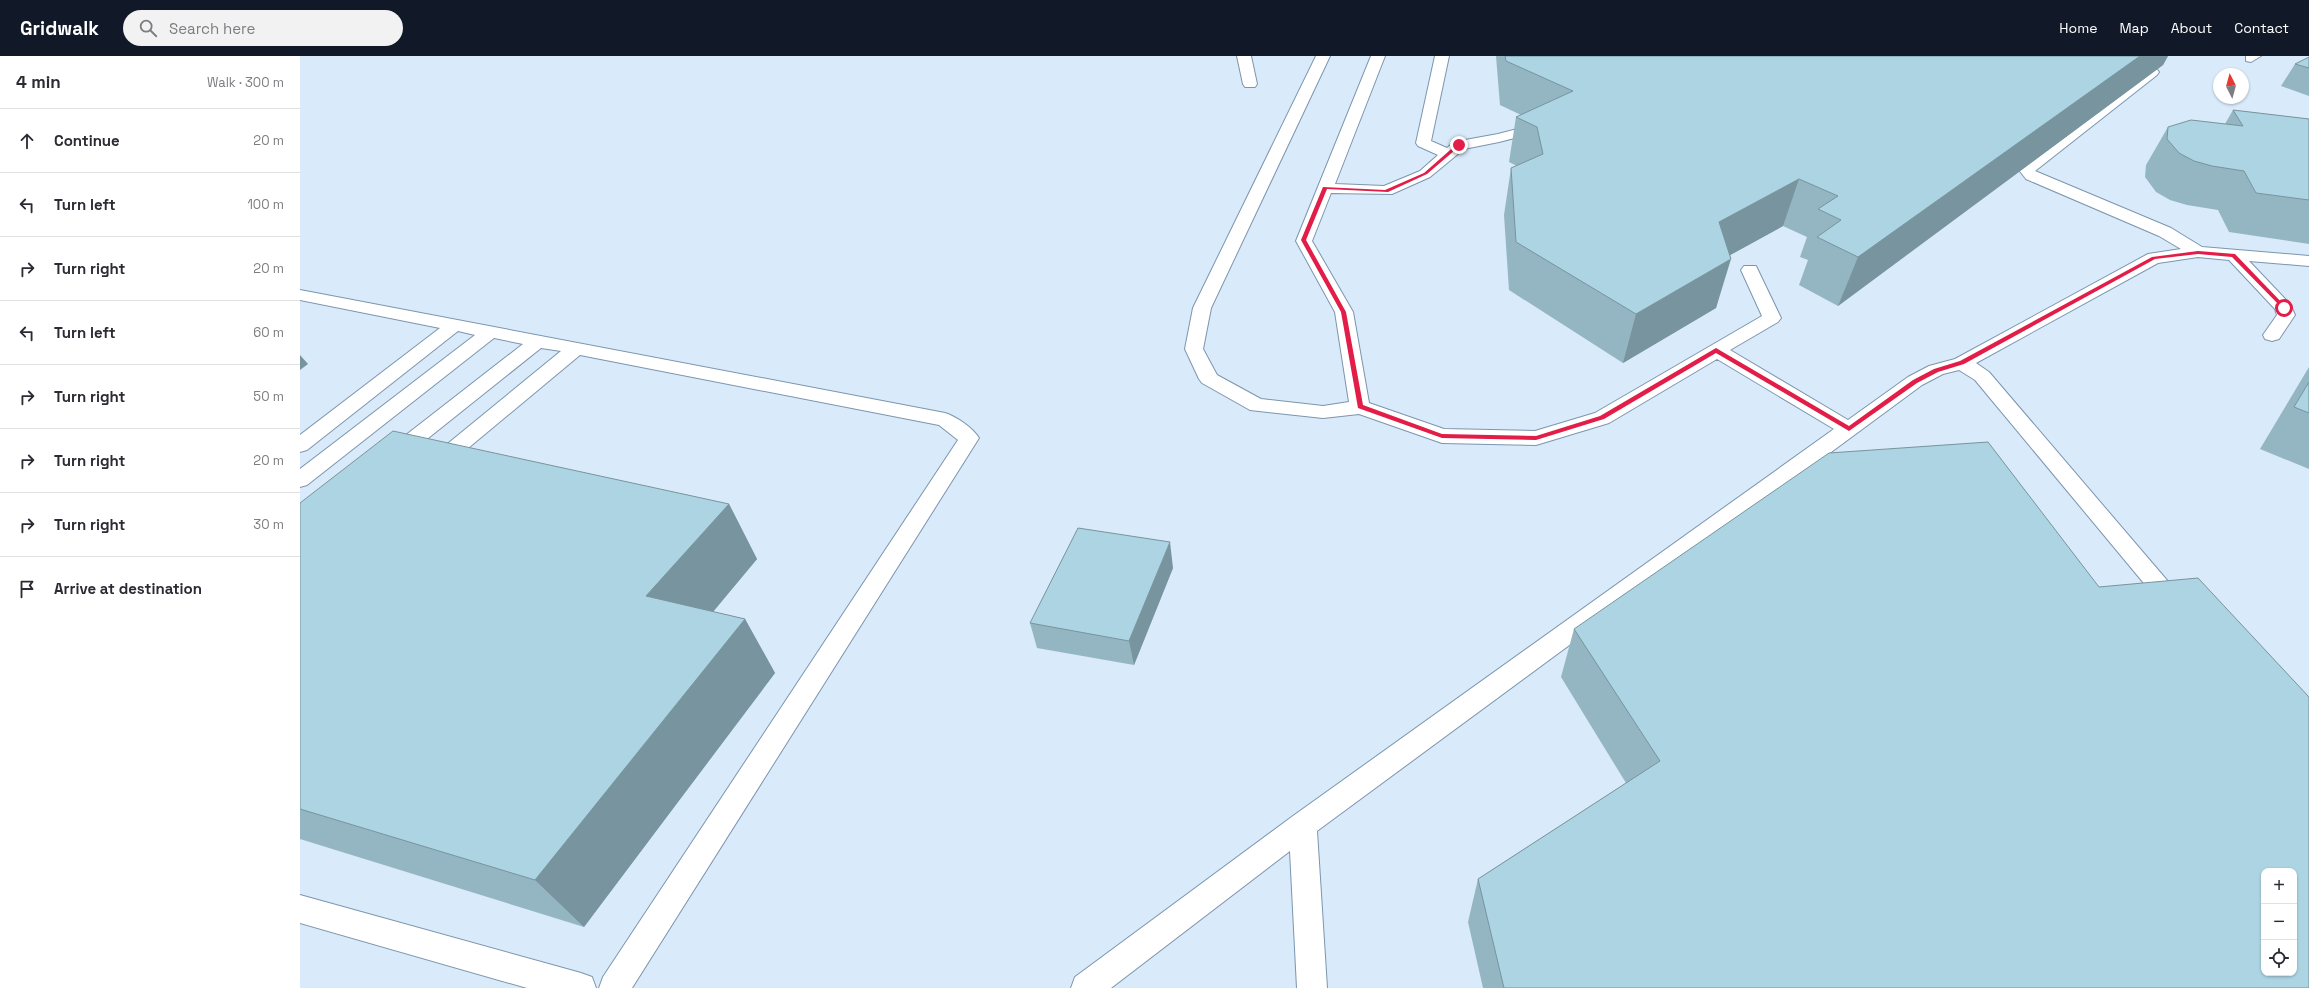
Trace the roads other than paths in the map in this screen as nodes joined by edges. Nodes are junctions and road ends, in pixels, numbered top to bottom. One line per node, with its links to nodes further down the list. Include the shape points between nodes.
1 (1244, 56): 6 (lane)
2 (1323, 56): 22 (lane, via 1202,308 1194,349 1209,379 1257,405 1324,412)
3 (1378, 56): 9 (lane)
4 (1442, 56): 8 (lane, via 1423,144)
5 (2132, 56): 10 (lane, via 2144,63 2152,72 2027,170 2031,176 2165,232)
6 (1250, 84)
7 (1547, 117): 8 (lane, via 1547,125 1499,138 1459,145)
8 (1448, 154): 9 (lane, via 1426,174 1386,191)
9 (1325, 188): 22 (lane, via 1304,240 1344,312)
10 (2198, 252): 11 (lane); 21 (lane, via 2154,258)
11 (2234, 255): 12 (lane); 17 (lane, via 2284,308 2286,315)
12 (2309, 261)
13 (1750, 270): 20 (lane, via 1772,318)
14 (300, 295): 15 (lane)
15 (455, 325): 16 (lane); 24 (lane)
16 (490, 332): 18 (lane); 27 (lane)
17 (2272, 335)
18 (538, 341): 19 (lane); 25 (lane)
19 (577, 348): 26 (lane); 32 (lane, via 945,420 969,438)
20 (1716, 350): 22 (lane, via 1602,418 1536,438 1442,436); 23 (lane)
21 (1962, 363): 23 (lane, via 1936,370 1915,382); 28 (lane, via 1982,376)
22 (1360, 406)
23 (1849, 429): 29 (lane)
24 (300, 445)
25 (382, 464)
26 (423, 475)
27 (300, 480)
28 (2191, 624)
29 (1303, 825): 33 (lane); 34 (lane)
30 (300, 909): 31 (lane)
31 (581, 988)
32 (614, 988)
33 (1086, 988)
34 (1312, 988)

